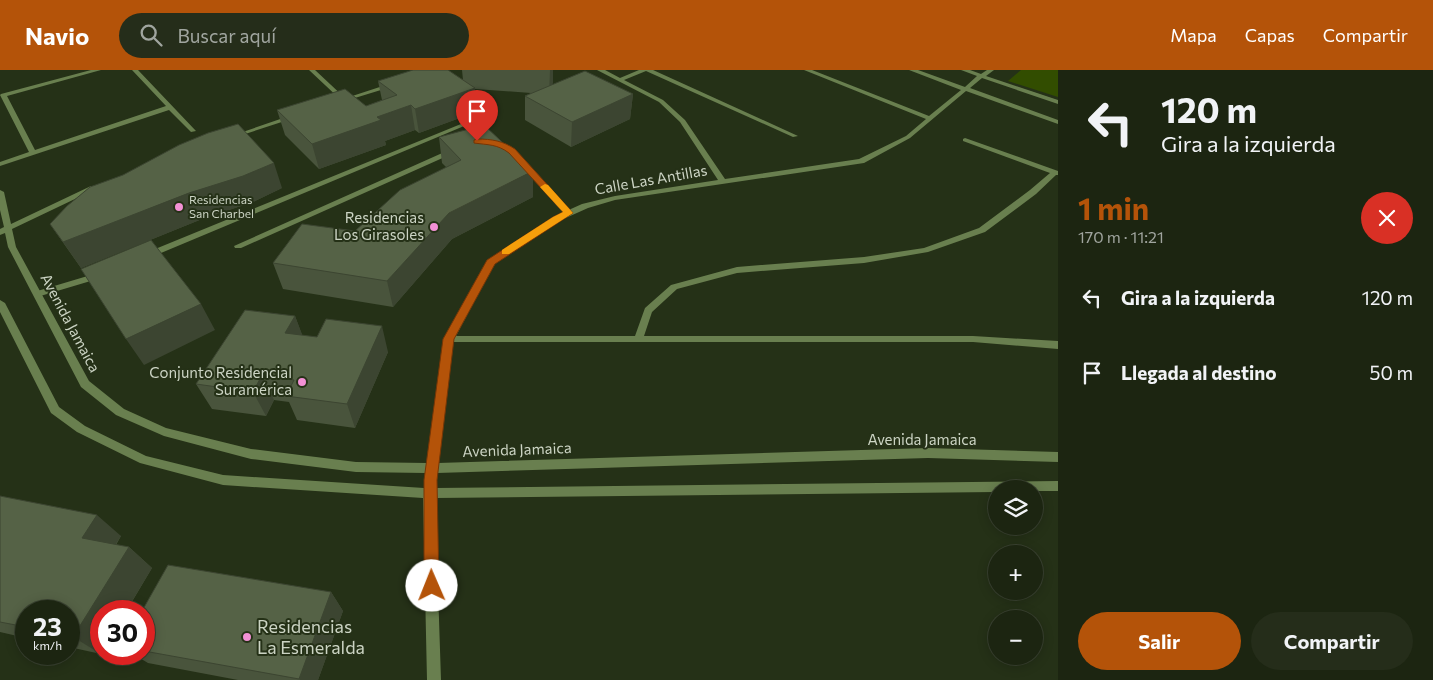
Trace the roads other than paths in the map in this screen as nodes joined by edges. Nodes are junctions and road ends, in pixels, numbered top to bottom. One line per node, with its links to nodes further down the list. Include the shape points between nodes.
1 (98, 70): 29 (street, via 3,95)
2 (135, 70): 18 (street)
3 (312, 70): 15 (street)
4 (600, 70): 12 (street)
5 (644, 70): 12 (street)
6 (648, 70): 24 (street)
7 (808, 70): 21 (street)
8 (912, 70): 14 (street)
9 (964, 70): 11 (street)
10 (991, 70): 11 (street, Calle Las Antillas)
11 (981, 76): 14 (street, Calle Las Antillas); 16 (street)
12 (619, 80): 32 (street, via 661,101 683,121)
13 (400, 82): 15 (street)
14 (966, 89): 21 (street, Calle Las Antillas); 22 (street)
15 (344, 100): 17 (street)
16 (1058, 102)
17 (335, 103)
18 (171, 108): 23 (street); 29 (street)
19 (302, 113): 25 (street)
20 (485, 116): 38 (street)
21 (930, 118): 32 (street, Calle Las Antillas, via 908,137 861,161)
22 (1058, 122)
23 (193, 131)
24 (795, 136)
25 (229, 138)
26 (965, 140): 31 (street)
27 (491, 141): 35 (street, via 512,151)
28 (459, 149): 37 (street)
29 (33, 153): 30 (street)
30 (0, 164)
31 (1056, 172): 43 (street, via 982,230 925,250 864,260 737,270 674,287 648,310)
32 (722, 182): 35 (street, Calle Las Antillas, via 615,198)
33 (102, 185): 36 (street)
34 (0, 192): 36 (street, Avenida Jamaica)
35 (568, 213): 42 (street, Calle Las Antillas, via 491,262)
36 (4, 230): 40 (street, Avenida Jamaica)
37 (238, 246)
38 (134, 261)
39 (106, 272): 40 (street)
40 (37, 294): 46 (street, Avenida Jamaica, via 85,384 120,412 164,432 250,454 356,467)
41 (0, 304): 48 (street, via 55,410 81,429 144,460 223,480)
42 (448, 339): 43 (street); 46 (street, Calle Las Antillas)
43 (638, 340): 44 (street, via 973,339)
44 (1058, 345)
45 (1058, 457): 46 (street, Avenida Jamaica, via 928,453)
46 (431, 468): 48 (street, Calle Las Antillas)
47 (1058, 486): 48 (street)
48 (429, 493): 49 (street, Calle Las Antillas)
49 (434, 680)

